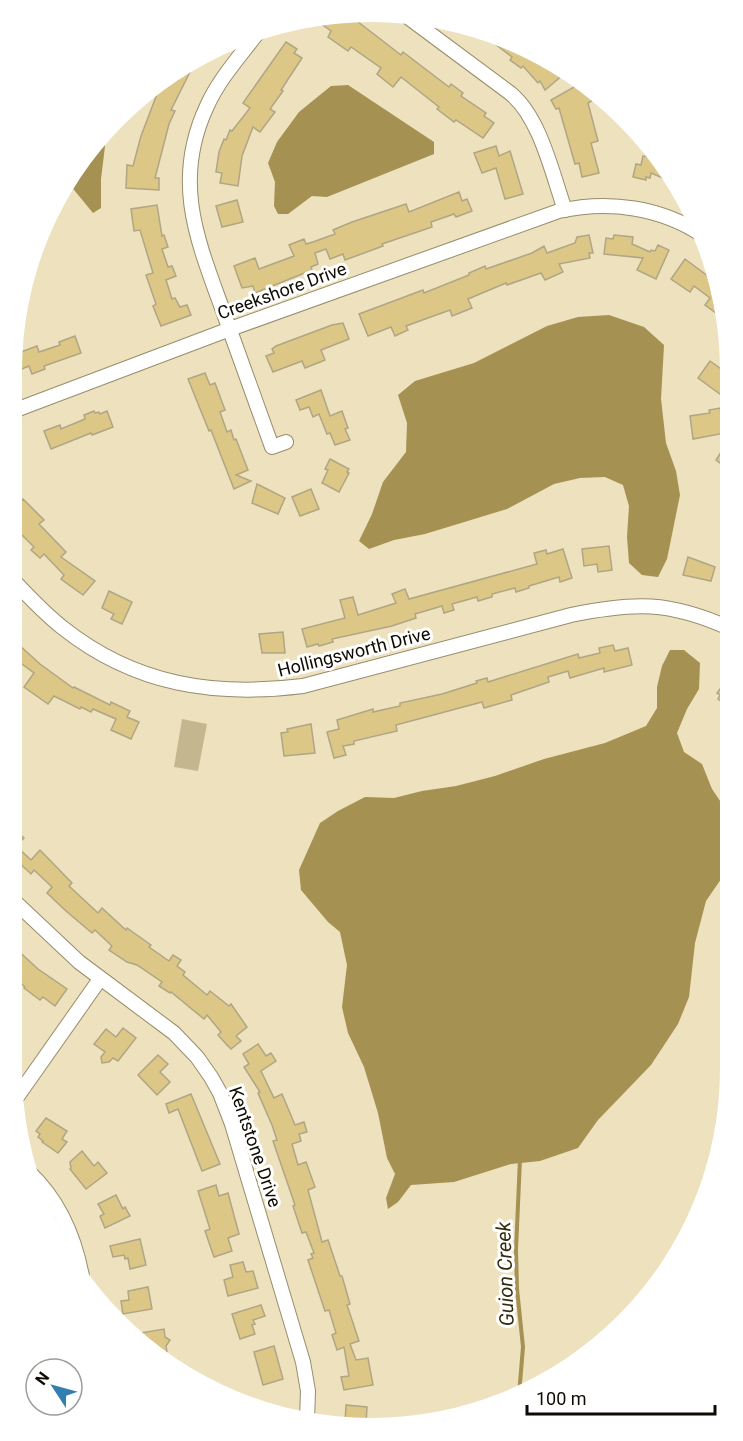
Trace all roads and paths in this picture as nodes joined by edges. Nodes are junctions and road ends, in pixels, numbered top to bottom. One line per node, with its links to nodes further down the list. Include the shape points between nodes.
1 (419, 25): 3 (street, via 524,106 535,125)
2 (248, 45): 5 (street, via 207,105 189,171 196,237)
3 (565, 210): 4 (street, Creekshore Drive, via 593,206 636,208); 5 (street, Creekshore Drive)
4 (690, 229)
5 (230, 329): 6 (street, Creekshore Drive); 7 (street, via 272,447)
6 (22, 408)
7 (286, 442)
8 (22, 589): 9 (street, Hollingsworth Drive, via 62,627 112,659 178,683 233,691 303,686 614,607 679,610)
9 (720, 624)
10 (22, 909): 11 (street, Kentstone Drive)
11 (100, 979): 12 (street); 15 (street, Kentstone Drive, via 180,1039 220,1093 303,1362)
12 (23, 1089)
13 (43, 1187): 14 (street, via 65,1221)
14 (79, 1260)
15 (307, 1413)

